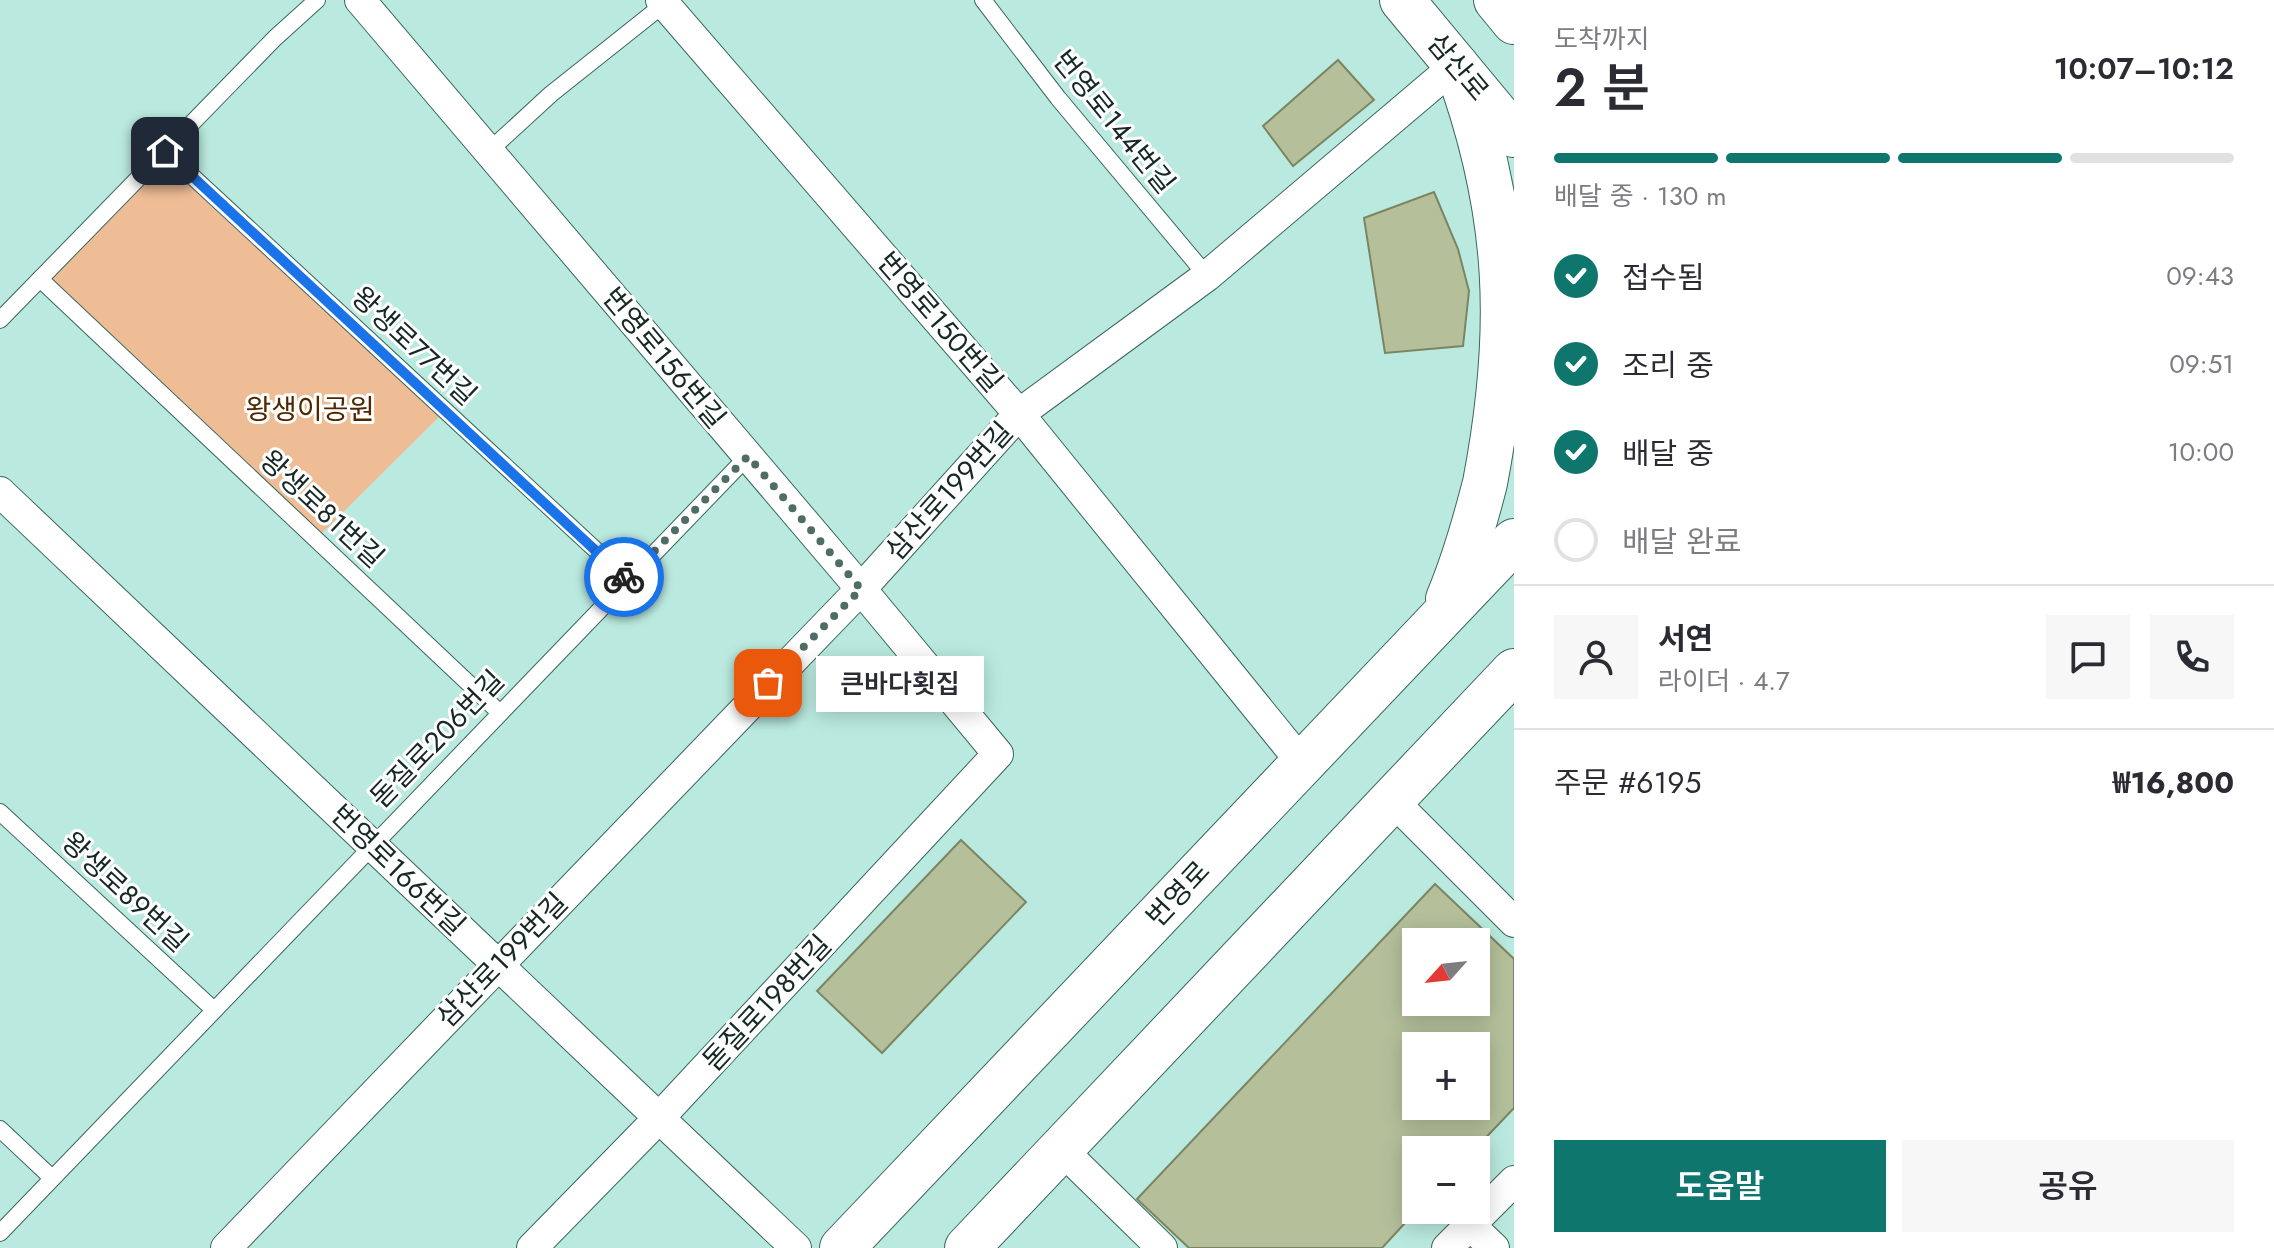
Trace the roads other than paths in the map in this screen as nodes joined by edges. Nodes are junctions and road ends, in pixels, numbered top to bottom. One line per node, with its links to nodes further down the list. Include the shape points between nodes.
1 (317, 0): 10 (lane)
2 (360, 0): 11 (street, 번영로156번길)
3 (983, 0): 12 (lane, 번영로144번길)
4 (1402, 0): 8 (main road, 삼산로)
5 (1496, 0): 7 (main road)
6 (665, 1): 11 (lane); 15 (street, 번영로150번길)
7 (1514, 22)
8 (1456, 65): 9 (main road, 삼산로); 12 (street, 삼산로199번길); 21 (main road, via 1498,211 1509,327 1493,448 1459,573)
9 (1514, 135)
10 (165, 151): 13 (lane); 19 (lane, 왕생로77번길)
11 (489, 151): 16 (street, 번영로156번길)
12 (1207, 276): 15 (street, 삼산로199번길)
13 (40, 279): 14 (lane); 24 (lane, 왕생로81번길)
14 (0, 320)
15 (1019, 414): 20 (street, 삼산로199번길); 27 (street, 번영로150번길)
16 (748, 456): 19 (lane, 돋질로206번길); 20 (street, 번영로156번길)
17 (0, 492): 30 (street, 번영로166번길)
18 (1514, 541): 21 (main road, 번영로)
19 (627, 579): 24 (lane, 돋질로206번길)
20 (861, 589): 26 (street, 번영로156번길); 32 (street, 삼산로199번길)
21 (1438, 619): 27 (main road, 번영로)
22 (1514, 671): 25 (main road)
23 (1514, 698): 25 (main road)
24 (499, 712): 30 (lane, 돋질로206번길)
25 (1452, 737): 28 (main road)
26 (998, 754): 34 (street, 돋질로198번길)
27 (1302, 763): 44 (main road, 번영로)
28 (1392, 800): 31 (street); 36 (main road)
29 (0, 812): 33 (lane, 왕생로89번길)
30 (372, 845): 32 (street, 번영로166번길); 33 (lane, 돋질로206번길)
31 (1514, 922)
32 (497, 964): 34 (street, 번영로166번길); 41 (street, 삼산로199번길)
33 (214, 1010): 37 (lane, 돋질로206번길)
34 (659, 1118): 42 (street, 돋질로198번길); 43 (street, 번영로166번길)
35 (0, 1129): 37 (lane)
36 (1061, 1149): 45 (main road); 46 (street)
37 (52, 1178): 40 (lane, 돋질로206번길)
38 (1514, 1181): 39 (street)
39 (1470, 1225): 47 (street); 48 (street)
40 (0, 1233)
41 (226, 1248)
42 (532, 1248)
43 (796, 1248)
44 (842, 1248)
45 (967, 1248)
46 (1162, 1248)
47 (1447, 1248)
48 (1494, 1248)

